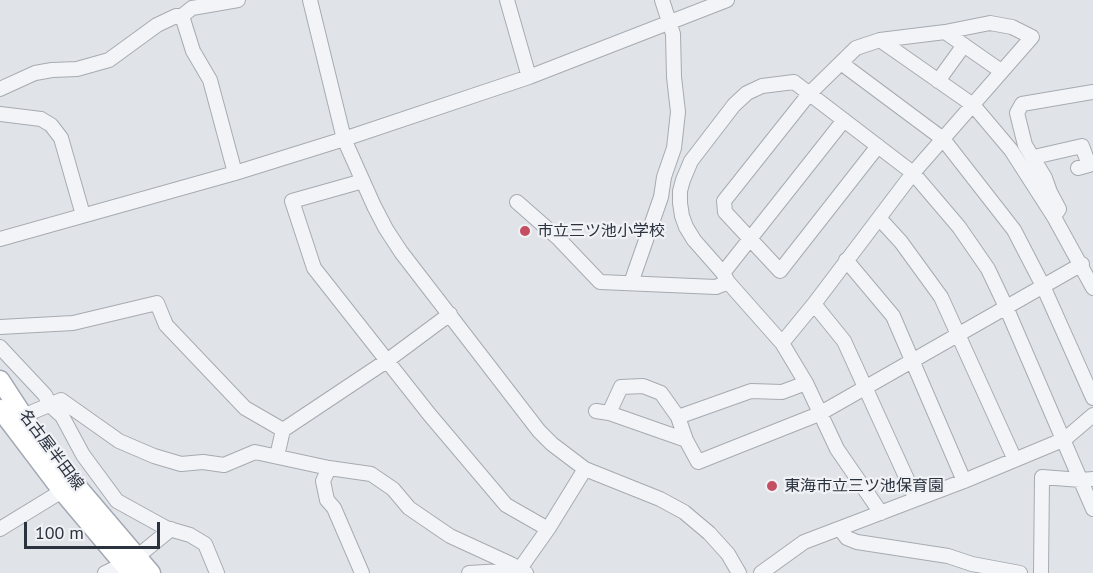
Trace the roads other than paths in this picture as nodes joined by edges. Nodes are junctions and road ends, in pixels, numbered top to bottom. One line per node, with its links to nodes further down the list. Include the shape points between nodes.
1 (238, 0): 6 (street)
2 (310, 0): 21 (street)
3 (507, 0): 13 (street)
4 (662, 0): 7 (street)
5 (727, 0): 7 (street)
6 (189, 8): 15 (street, via 157,25 109,60 77,69 35,73); 26 (street, via 194,51 210,80)
7 (668, 23): 13 (street); 38 (street, via 673,34 678,112 674,148)
8 (945, 32): 9 (street); 10 (street); 12 (street, via 990,23 1012,27 1032,37)
9 (880, 40): 11 (street, via 856,48); 14 (street)
10 (964, 45): 12 (street); 14 (street)
11 (841, 63): 17 (street); 22 (street)
12 (1002, 71): 18 (street)
13 (529, 77): 21 (street)
14 (938, 81): 18 (street)
15 (0, 88)
16 (1093, 93): 24 (street, via 1022,104 1017,113 1025,145)
17 (809, 94): 20 (street); 34 (street, via 724,201 725,212); 37 (street, via 794,82 747,93 687,168 680,203 686,227)
18 (973, 105): 22 (street); 31 (street, via 1011,150)
19 (0, 114): 30 (street, via 51,124 61,138)
20 (844, 120): 23 (street); 34 (street)
21 (344, 139): 26 (street); 28 (street)
22 (943, 139): 27 (street); 39 (street, via 1014,230)
23 (878, 146): 27 (street); 34 (street, via 780,272)
24 (1034, 157): 25 (street, via 1082,146 1089,165); 31 (street, via 1059,209)
25 (1078, 168)
26 (235, 172): 30 (street)
27 (913, 173): 32 (street); 42 (street, via 959,227 988,269)
28 (363, 181): 43 (street, via 386,229); 48 (street, via 292,201 314,268)
29 (517, 202): 38 (street, via 600,282)
30 (83, 215): 33 (street)
31 (1054, 217): 36 (street)
32 (879, 218): 35 (street); 45 (street, via 941,297)
33 (0, 239)
34 (749, 240): 37 (street)
35 (846, 260): 41 (street); 49 (street, via 894,316)
36 (1082, 264): 39 (street); 40 (street)
37 (725, 277): 38 (street, via 716,287); 46 (street)
38 (631, 283)
39 (1043, 286): 42 (street); 53 (street)
40 (1093, 288)
41 (814, 304): 46 (street); 52 (street, via 844,341)
42 (1006, 307): 45 (street); 60 (street)
43 (450, 314): 48 (street); 65 (street, via 539,431)
44 (0, 327): 59 (street, via 73,323 157,303 166,325 244,408)
45 (958, 335): 49 (street); 63 (street)
46 (782, 343): 51 (street)
47 (0, 347): 54 (street)
48 (387, 360): 59 (street); 72 (street, via 506,505)
49 (912, 362): 52 (street); 67 (street)
50 (0, 380): 58 (main road, 名古屋半田線)
51 (806, 383): 55 (street); 57 (street, via 782,392 750,391)
52 (866, 387): 55 (street); 69 (street)
53 (1093, 398)
54 (50, 405): 58 (street); 62 (street, via 61,400 119,441 181,464 224,465 255,452); 74 (street, via 62,416 82,455 117,501)
55 (819, 414): 61 (street, via 698,462); 71 (street, via 837,449)
56 (1093, 415): 60 (street)
57 (678, 417): 61 (street); 61 (street, via 661,393 643,386 621,387 602,412)
58 (8, 419): 68 (main road, 名古屋半田線); 76 (main road, 名古屋半田線, via 59,465)
59 (283, 430): 62 (street)
60 (1065, 439): 63 (street); 66 (street)
61 (686, 440)
62 (277, 456): 64 (street)
63 (1015, 460): 67 (street)
64 (329, 468): 78 (street, via 375,475 421,517); 82 (street, via 323,481 327,500)
65 (585, 469): 72 (street); 77 (street, via 684,512 710,533)
66 (1087, 480): 70 (street); 86 (street, via 1042,477)
67 (964, 481): 69 (street)
68 (62, 491): 73 (street); 76 (main road, 名古屋半田線)
69 (916, 500): 71 (street)
70 (1093, 509)
71 (881, 513): 75 (street)
72 (548, 528): 78 (street)
73 (0, 529)
74 (171, 529): 76 (street); 81 (street, via 205,544)
75 (840, 529): 84 (street, via 804,542); 85 (street, via 857,542 948,556)
76 (131, 564): 79 (street); 80 (main road, 名古屋半田線)
77 (733, 571)
78 (522, 572): 83 (street)
79 (105, 573)
80 (151, 573)
81 (217, 573)
82 (362, 573)
83 (469, 573)
84 (761, 573)
85 (1020, 573)
86 (1041, 573)

